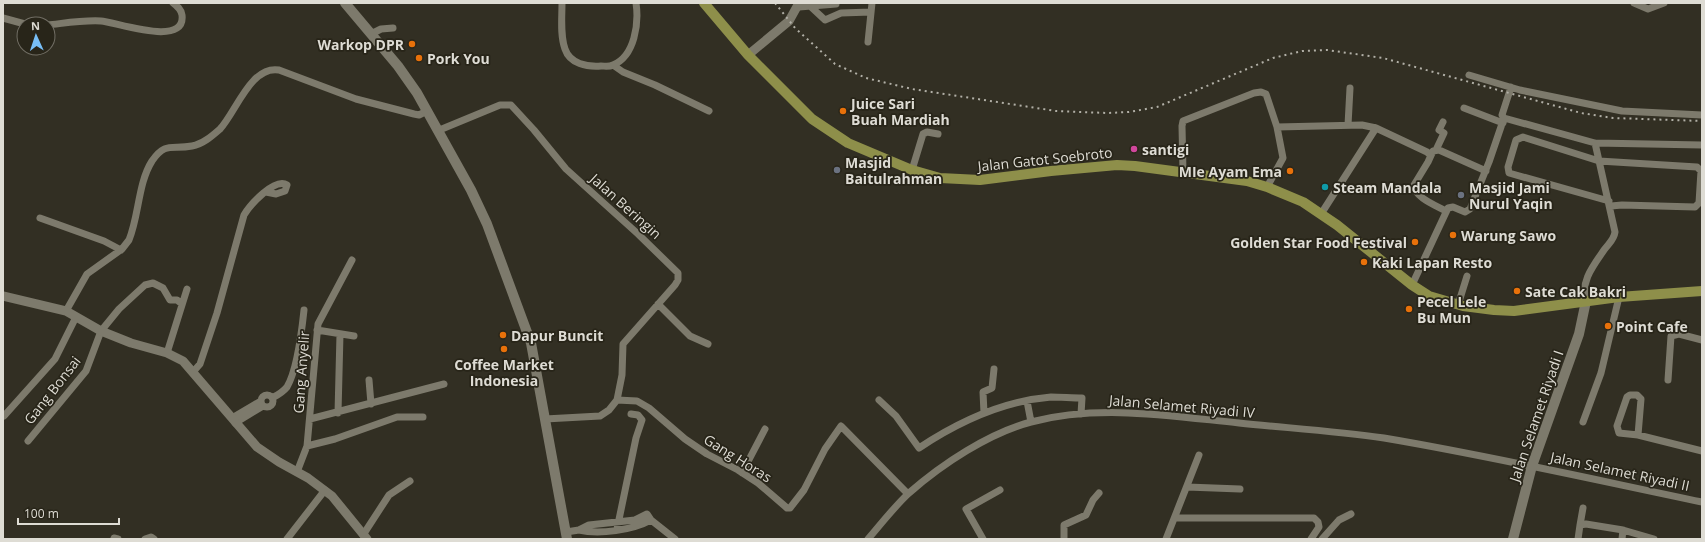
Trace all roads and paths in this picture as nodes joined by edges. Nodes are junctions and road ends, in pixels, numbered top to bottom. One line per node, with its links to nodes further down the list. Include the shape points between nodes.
1 (173, 3): 15 (street, via 181,12 182,18 176,30 154,32 98,21)
2 (345, 3): 17 (main road)
3 (562, 3): 20 (street, via 562,37 569,56 586,66)
4 (636, 3): 20 (street, via 636,32 623,58)
5 (704, 3): 19 (main road, Jalan Gatot Soebroto)
6 (872, 3): 12 (street)
7 (1634, 3): 8 (street, via 1648,9)
8 (1664, 3)
9 (836, 4): 11 (street)
10 (799, 5): 11 (street); 19 (street, via 789,21)
11 (810, 6): 12 (street, via 825,20 841,13)
12 (871, 12): 18 (street)
13 (3, 18): 14 (street)
14 (16, 22)
15 (56, 24)
16 (393, 28): 17 (street, via 381,29)
17 (371, 34): 25 (main road, via 408,79)
18 (868, 42)
19 (748, 55): 40 (main road, Jalan Gatot Soebroto, via 812,119 829,132 848,143)
20 (613, 65): 26 (street)
21 (1469, 75): 22 (street)
22 (1511, 87): 27 (street, via 1622,111); 28 (street, via 1503,108)
23 (1350, 88): 30 (street)
24 (1464, 108): 28 (street)
25 (427, 111): 33 (main road); 49 (street, via 419,115 356,99 286,72 269,69 254,80 214,134 198,145 166,148 158,154 147,172 131,236)
26 (709, 111)
27 (1702, 115)
28 (1504, 121): 35 (street); 41 (street)
29 (1443, 122): 37 (street, via 1439,130 1444,133)
30 (1348, 126): 31 (street); 32 (street)
31 (1277, 127): 42 (street, via 1266,94 1261,92 1183,121); 43 (street, via 1283,158)
32 (1376, 128): 38 (street); 47 (street)
33 (437, 131): 59 (street, Jalan Beringin, via 500,105 511,105 566,169 675,269 677,282); 87 (main road, via 480,208 521,315 535,360)
34 (938, 134): 40 (street, via 923,134)
35 (1595, 143): 36 (street); 39 (street)
36 (1702, 145)
37 (1436, 150): 38 (street); 41 (street)
38 (1430, 155): 46 (street, via 1414,185 1416,192)
39 (1599, 161): 45 (street); 45 (street, via 1521,137 1516,140 1508,170 1511,174); 45 (street, via 1696,166 1702,173 1699,203 1695,207)
40 (912, 170): 42 (main road, Jalan Gatot Soebroto, via 959,180 1006,178 1117,165)
41 (1486, 171): 46 (street, via 1468,212 1453,207)
42 (1183, 172): 43 (main road, Jalan Gatot Soebroto, via 1214,175)
43 (1267, 187): 47 (main road, Jalan Gatot Soebroto, via 1303,202)
44 (266, 192): 72 (street, via 249,206 244,215 217,313 200,364)
45 (1610, 204): 57 (street, via 1615,224 1614,239 1587,277 1584,286)
46 (1446, 211): 52 (street)
47 (1321, 214): 52 (main road, Jalan Gatot Soebroto)
48 (40, 218): 49 (street, via 104,241)
49 (121, 250): 62 (street, via 87,274)
50 (352, 260): 64 (street, Gang Anyelir)
51 (1467, 276): 60 (street)
52 (1412, 285): 60 (main road, Jalan Gatot Soebroto, via 1429,296)
53 (187, 289): 58 (street)
54 (1702, 291): 56 (main road, Jalan Gatot Soebroto)
55 (3, 296): 62 (street)
56 (1619, 297): 57 (main road, Jalan Gatot Soebroto); 90 (street, via 1606,354)
57 (1586, 302): 60 (main road, Jalan Gatot Soebroto, via 1514,310); 97 (main road, Jalan Selamet Riyadi I, via 1579,334)
58 (182, 304): 65 (street, via 170,300 163,288 153,283 145,285); 70 (street)
59 (658, 304): 69 (street, via 690,336); 76 (street, Jalan Beringin, via 623,344 622,375)
60 (1458, 305)
61 (304, 310): 88 (street, via 300,340 288,385 272,398 265,395 262,404)
62 (66, 311): 63 (street)
63 (76, 317): 65 (street); 84 (street, via 55,359)
64 (316, 330): 66 (street); 86 (street, Gang Anyelir)
65 (101, 331): 70 (street); 93 (street, Gang Bonsai, via 86,371)
66 (340, 334): 67 (street); 80 (street)
67 (354, 336)
68 (1702, 340): 74 (street, via 1679,334 1672,335)
69 (708, 344)
70 (167, 353): 72 (street, via 183,361)
71 (994, 369): 81 (street, via 992,388 983,392)
72 (193, 372): 88 (street)
73 (369, 380): 79 (street)
74 (1668, 380)
75 (444, 384): 79 (street)
76 (617, 400): 87 (street, via 600,416); 99 (street, Gang Horas, via 637,401 645,405 685,440)
77 (879, 400): 81 (street, via 896,416 919,448 943,432)
78 (1027, 401): 81 (street); 83 (street, via 1051,397 1082,398); 89 (street)
79 (371, 404): 80 (street)
80 (338, 413): 86 (street)
81 (984, 413)
82 (631, 414): 112 (street, via 638,415 642,420)
83 (1082, 414): 89 (street, Jalan Selamet Riyadi IV); 97 (street, Jalan Selamet Riyadi IV, via 1140,414 1381,438)
84 (4, 416)
85 (423, 417): 94 (street, via 397,417)
86 (310, 419): 94 (street, Gang Anyelir)
87 (545, 419): 114 (main road)
88 (234, 420): 98 (street, via 257,447)
89 (1031, 422): 106 (street, Jalan Selamet Riyadi IV, via 1001,433 979,445)
90 (1583, 422)
91 (765, 429): 99 (street)
92 (1638, 435): 92 (street, via 1619,433 1617,430 1629,395 1637,395 1641,399); 95 (street)
93 (28, 441)
94 (307, 446): 98 (street, Gang Anyelir)
95 (1702, 450)
96 (1199, 455): 101 (street)
97 (1532, 466): 107 (street, Jalan Selamet Riyadi II); 126 (main road, Jalan Selamet Riyadi I)
98 (297, 472): 102 (street)
99 (742, 473): 106 (street, Gang Horas, via 758,482 789,509 804,490 825,449 841,426)
100 (410, 481): 115 (street, via 389,495)
101 (1187, 487): 104 (street); 110 (street)
102 (325, 490): 115 (street); 119 (street)
103 (1000, 490): 121 (street, via 966,509)
104 (1240, 490)
105 (1100, 493): 122 (street, via 1093,500 1086,515 1064,525)
106 (908, 494): 116 (street, Jalan Selamet Riyadi IV)
107 (1702, 502)
108 (1583, 508): 111 (street)
109 (1351, 514): 125 (street, via 1339,520)
110 (1176, 518): 123 (street); 124 (street, via 1316,520 1319,528)
111 (1580, 525): 113 (street); 127 (street)
112 (618, 526): 114 (street, via 589,525); 120 (street, via 647,514)
113 (1623, 530): 128 (street); 129 (street)
114 (567, 535)
115 (365, 537)
116 (870, 538)
117 (145, 539): 118 (street)
118 (154, 539)
119 (287, 539)
120 (675, 539)
121 (983, 539)
122 (1064, 539)
123 (1166, 539)
124 (1311, 539)
125 (1322, 539)
126 (1513, 539)
127 (1578, 539)
128 (1622, 539)
129 (1654, 539)

